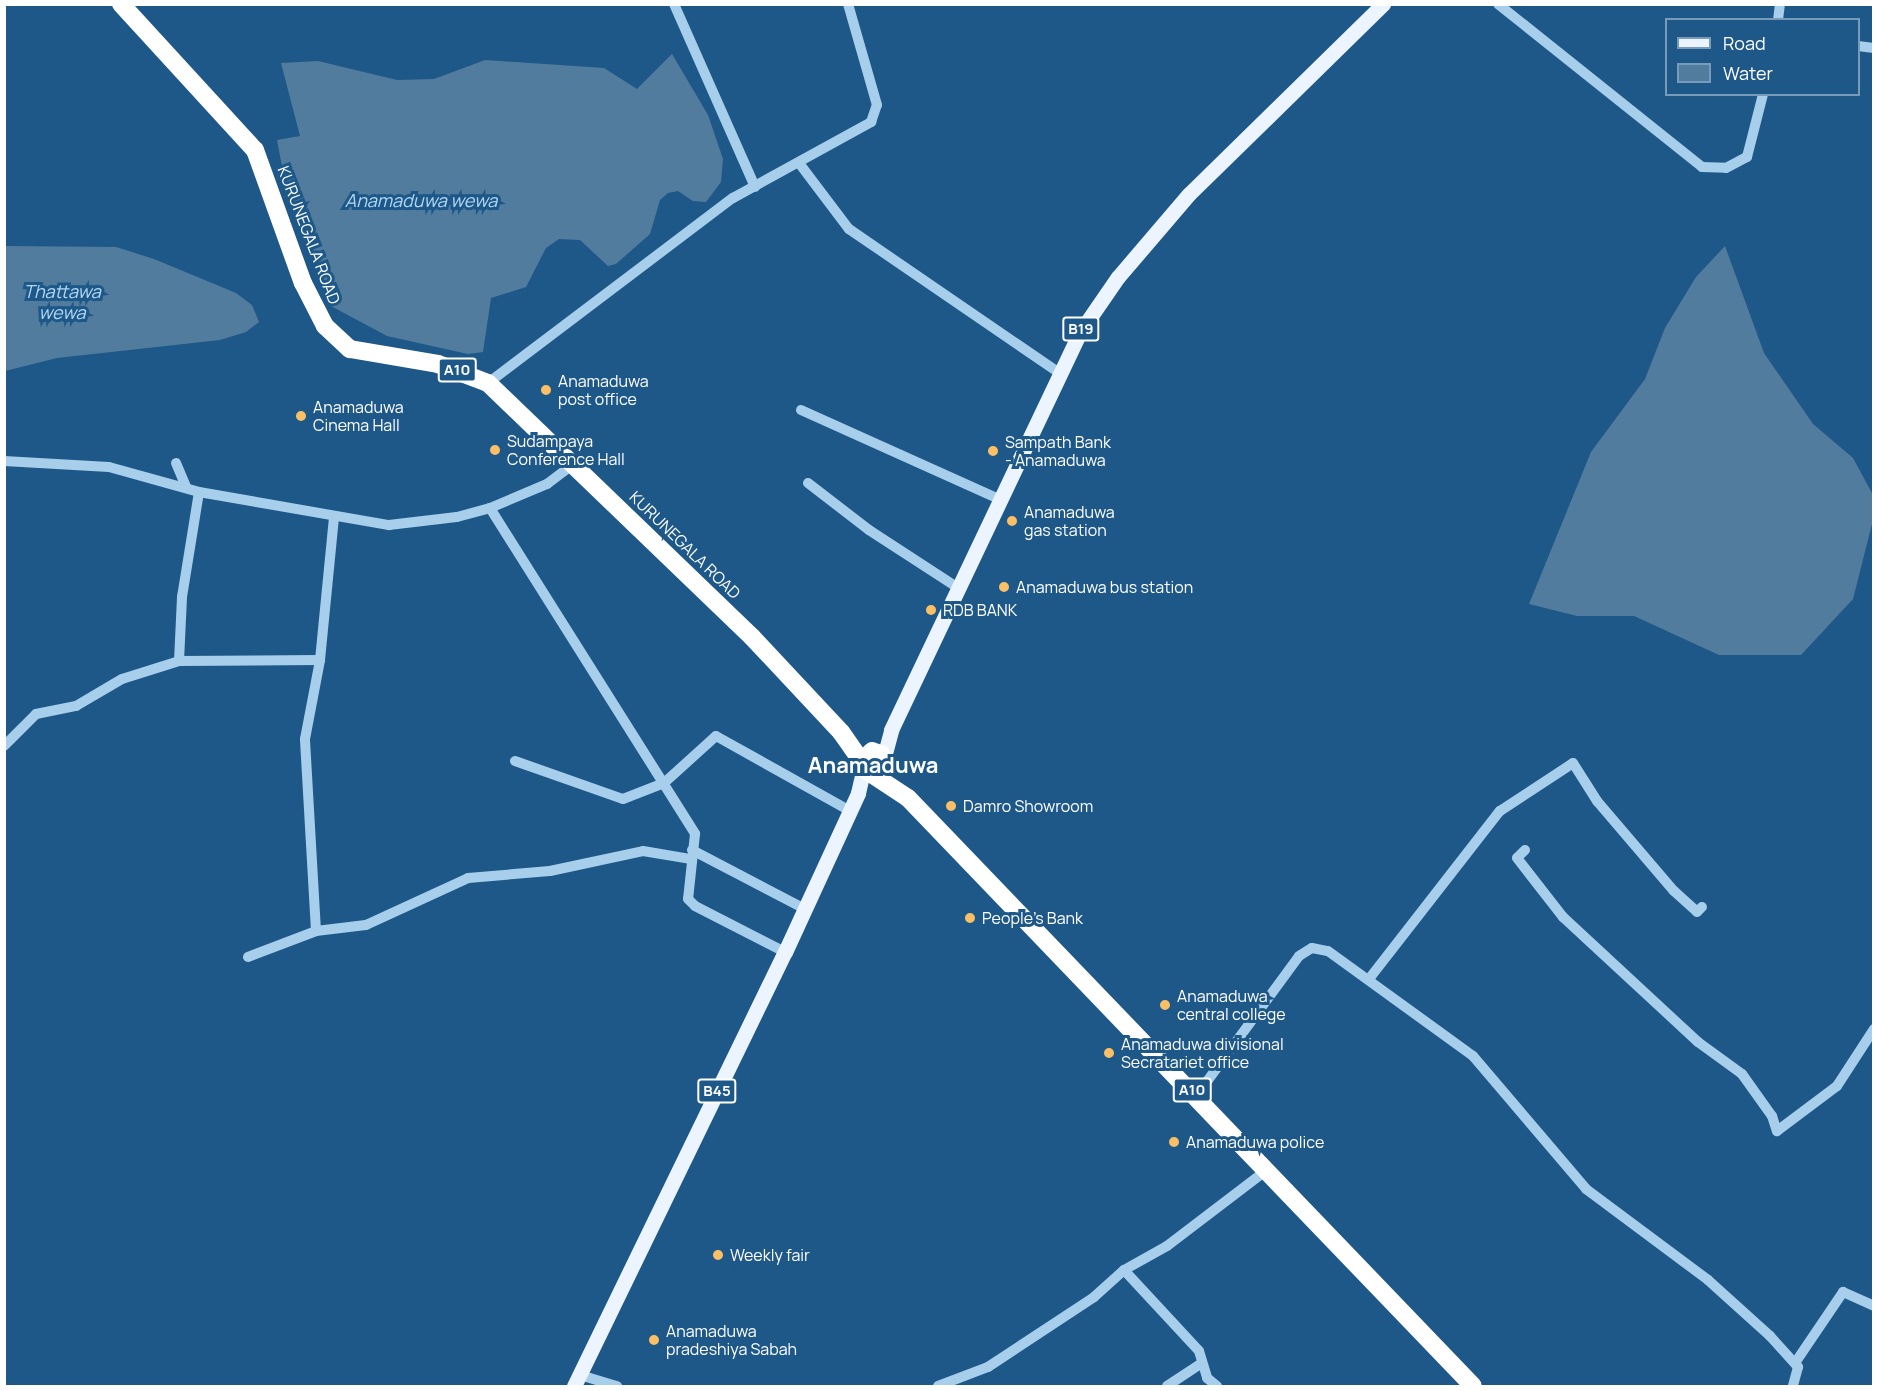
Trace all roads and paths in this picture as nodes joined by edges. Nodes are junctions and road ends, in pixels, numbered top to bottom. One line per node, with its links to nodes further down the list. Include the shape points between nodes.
1 (121, 4): 10 (highway, KURUNEGALA ROAD / A10, via 255,150 303,283 325,326 350,349 438,364)
2 (675, 4): 8 (street)
3 (848, 4): 7 (street, via 877,105 875,117 866,128)
4 (1383, 4): 9 (main road, B19, via 1189,194 1118,277)
5 (1498, 4): 6 (street, via 1702,166 1726,168 1747,157)
6 (1762, 96)
7 (800, 163): 8 (street); 9 (street, via 849,230)
8 (755, 187): 10 (street, via 733,198)
9 (1058, 372): 18 (main road, B19)
10 (488, 383): 14 (highway, KURUNEGALA ROAD / A10)
11 (801, 411): 18 (street)
12 (4, 461): 16 (street, via 109,467)
13 (176, 463): 16 (street)
14 (574, 464): 19 (street, via 547,484); 26 (highway, KURUNEGALA ROAD / A10, via 752,636)
15 (808, 483): 21 (street, via 869,530)
16 (186, 487): 17 (street)
17 (199, 492): 20 (street); 23 (street, via 182,597)
18 (999, 499): 21 (main road, B19)
19 (490, 508): 20 (street, via 457,517 389,525); 27 (street)
20 (334, 517): 22 (street)
21 (960, 589): 26 (main road, B19)
22 (320, 660): 23 (street); 33 (street, via 305,739)
23 (179, 661): 24 (street, via 122,679 76,706 36,714)
24 (4, 746)
25 (516, 761): 27 (street, via 623,799)
26 (874, 762): 28 (main road, B45); 38 (highway, A10)
27 (664, 783): 28 (street, via 716,736); 30 (street, via 695,834)
28 (850, 810): 32 (main road, B45)
29 (1525, 850): 37 (street, via 1517,858 1563,917 1698,1042 1742,1074 1772,1116 1777,1131 1837,1086)
30 (692, 854): 32 (street); 33 (street, via 643,851 550,870 468,878 366,925); 34 (street, via 687,886 688,898 695,906)
31 (1702, 907): 36 (street, via 1697,912 1674,891 1597,801 1573,763 1500,811)
32 (803, 908): 34 (main road, B45)
33 (316, 931): 35 (street)
34 (785, 952): 44 (main road, B45)
35 (248, 957)
36 (1369, 979): 38 (street, via 1328,951 1311,948 1299,956); 43 (street, via 1473,1056 1580,1183 1708,1280)
37 (1874, 1029)
38 (1197, 1095): 39 (highway, A10)
39 (1268, 1169): 40 (street, via 1167,1246); 49 (highway, A10)
40 (1124, 1270): 42 (street, via 1183,1330 1199,1351); 46 (street, via 1094,1297 988,1366)
41 (1874, 1306): 43 (street, via 1843,1292)
42 (1202, 1363): 47 (street); 48 (street, via 1207,1378)
43 (1795, 1363): 50 (street, via 1797,1378)
44 (577, 1381): 45 (street)
45 (616, 1386)
46 (938, 1386)
47 (1167, 1386)
48 (1217, 1386)
49 (1473, 1386)
50 (1793, 1386)

